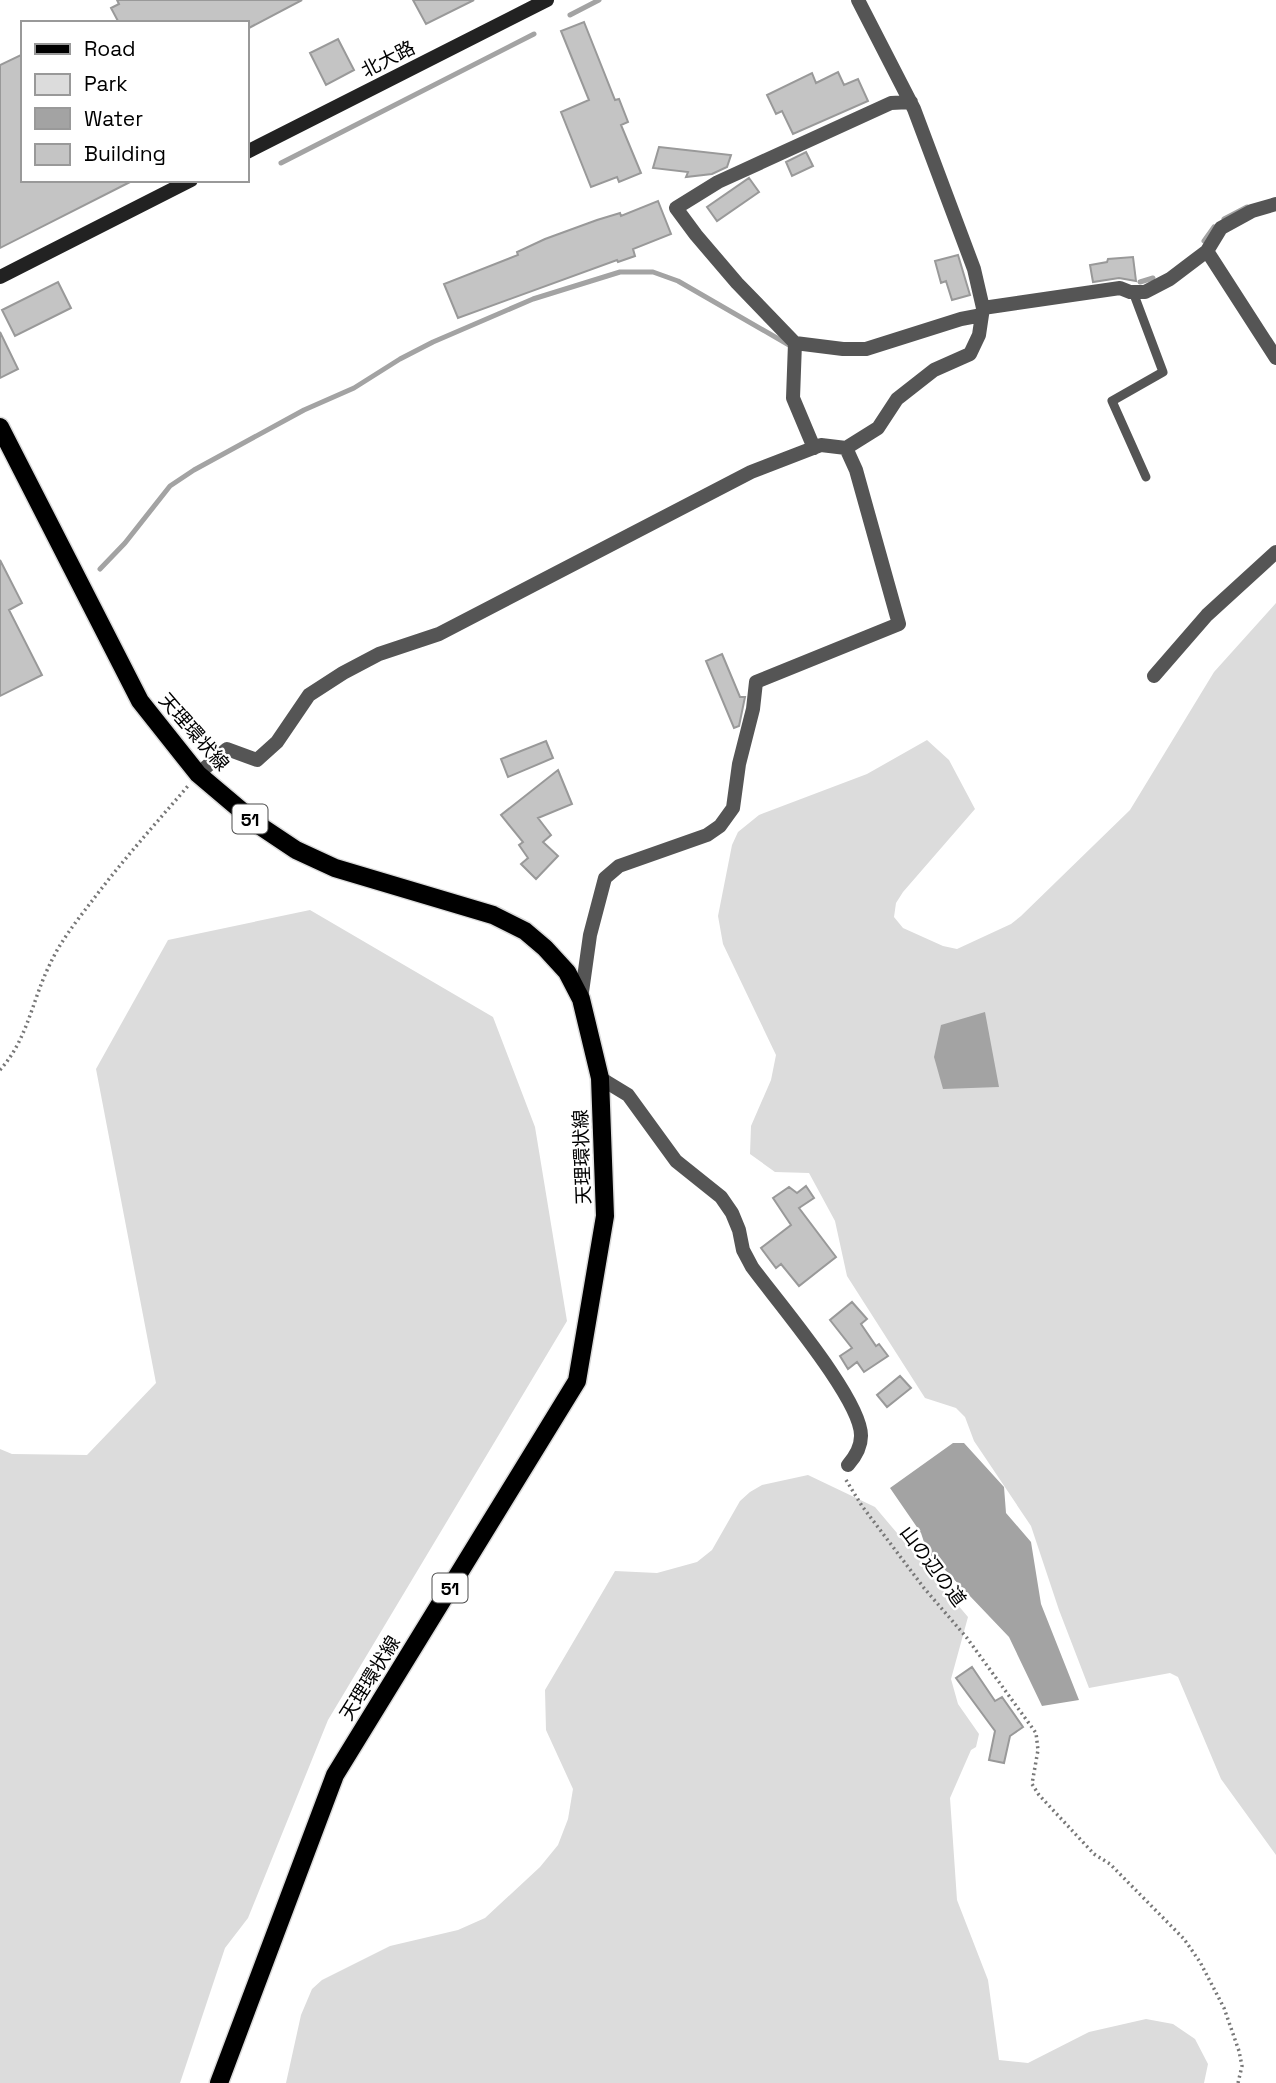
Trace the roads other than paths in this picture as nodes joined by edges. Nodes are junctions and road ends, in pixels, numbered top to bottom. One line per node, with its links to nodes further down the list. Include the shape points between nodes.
1 (547, 0): 4 (street, 北大路)
2 (858, 0): 3 (street)
3 (911, 102): 10 (street, via 974,269); 11 (street, via 891,103 718,182 677,208 737,283)
4 (248, 151)
5 (187, 182): 8 (street)
6 (1276, 204): 7 (street, via 1221,228)
7 (1207, 251): 9 (street, via 1170,279 1145,292); 12 (street)
8 (0, 277)
9 (1133, 292): 10 (street, via 1120,288); 16 (lane, via 1163,372 1112,401)
10 (983, 312): 11 (street, via 866,349); 15 (street, via 970,354 934,370 897,399 878,428)
11 (795, 343): 14 (street, via 793,398)
12 (1276, 358)
13 (0, 426): 19 (main road, 天理環状線 / 51, via 140,701)
14 (814, 448): 15 (street); 19 (street, via 751,472 439,634 379,654 343,673 310,695 277,742 257,760 228,749)
15 (846, 448): 20 (street, via 899,624 756,682 733,808 707,835 619,866 605,878 590,935)
16 (1146, 477)
17 (1276, 552): 18 (street, via 1207,615)
18 (1154, 676)
19 (198, 774): 20 (main road, 天理環状線 / 51, via 296,850 335,868 493,915 525,931 568,972)
20 (581, 999): 21 (main road, 天理環状線 / 51)
21 (600, 1078): 22 (street, via 628,1095 676,1161 721,1197 732,1213 752,1267 847,1394 861,1436 857,1454); 23 (main road, 天理環状線 / 51, via 605,1216 577,1381 335,1774)
22 (848, 1465)
23 (219, 2083)

